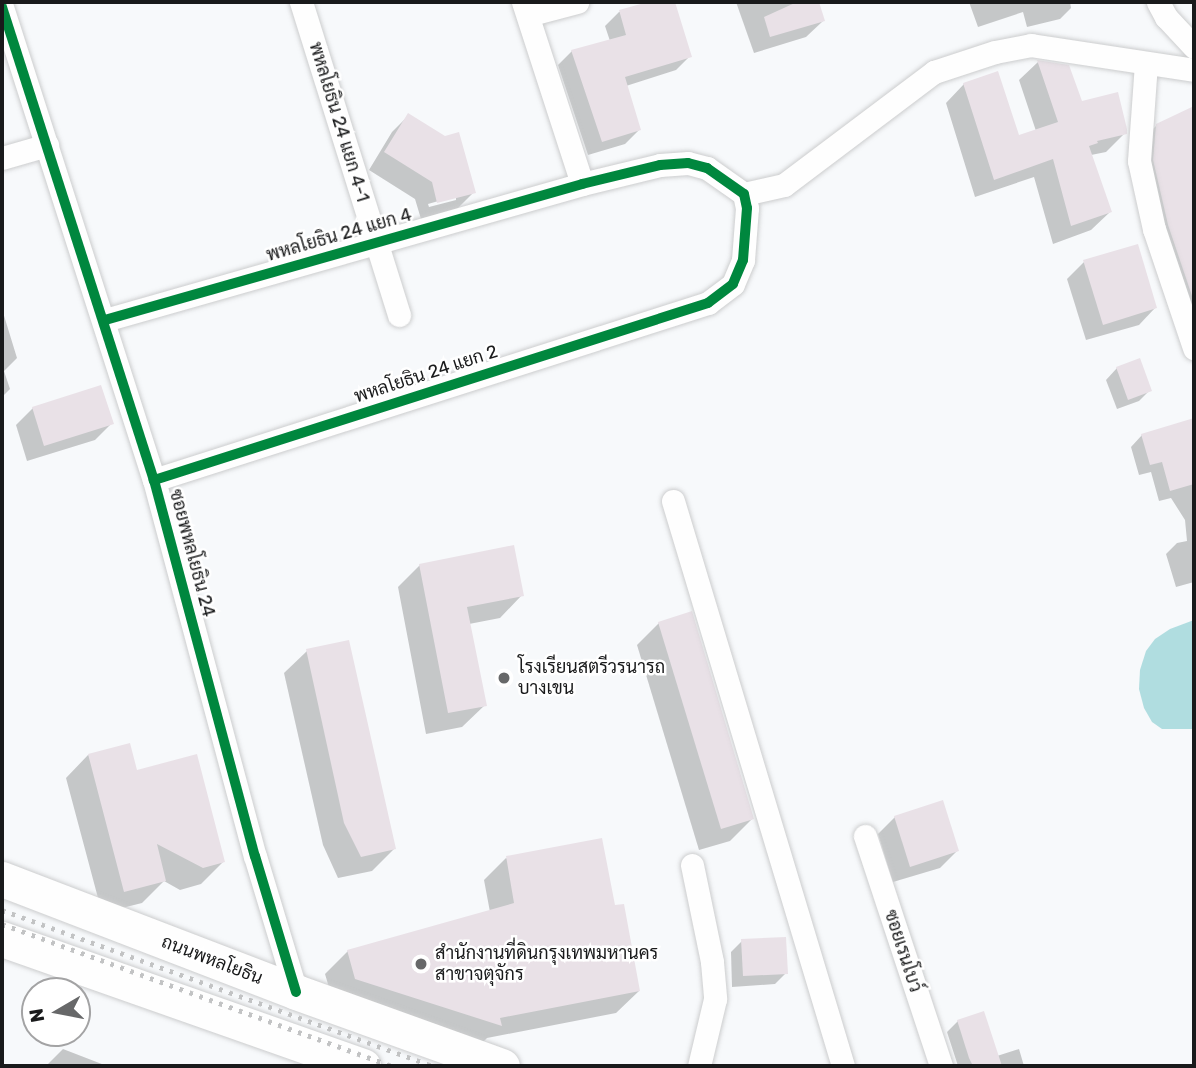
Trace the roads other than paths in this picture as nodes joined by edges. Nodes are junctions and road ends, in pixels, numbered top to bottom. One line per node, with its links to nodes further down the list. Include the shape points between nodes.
1 (301, 2): 13 (street, พหลโยธิน 24 แยก 4-1)
2 (578, 2): 5 (street)
3 (1158, 2): 6 (street)
4 (2, 7): 9 (street, ซอยพหลโยธิน 24)
5 (526, 8): 11 (street)
6 (1194, 47)
7 (1146, 63): 8 (street); 12 (street, via 1031,45 960,62 910,88 783,186); 16 (street, via 1139,161 1154,229)
8 (1194, 70)
9 (47, 145): 10 (street); 15 (street, ซอยพหลโยธิน 24)
10 (2, 158)
11 (582, 184): 12 (street, via 688,163 707,168); 13 (street, พหลโยธิน 24 แยก 4)
12 (744, 194): 17 (street, พหลโยธิน 24 แยก 2, via 743,260 733,284 708,303)
13 (376, 243): 14 (street, พหลโยธิน 24 แยก 4-1); 15 (street, พหลโยธิน 24 แยก 4)
14 (399, 314)
15 (105, 320): 17 (street, ซอยพหลโยธิน 24)
16 (1194, 348)
17 (154, 480): 23 (street, ซอยพหลโยธิน 24, via 251,843)
18 (673, 501): 28 (street)
19 (866, 836): 29 (street, ซอยเรนโบว์)
20 (692, 865): 27 (street, via 715,999)
21 (2, 879): 23 (main road, ถนนพหลโยธิน)
22 (2, 939): 24 (main road)
23 (296, 992): 24 (main road); 26 (main road, ถนนพหลโยธิน)
24 (286, 1040): 25 (main road)
25 (363, 1066)
26 (502, 1066)
27 (699, 1066)
28 (842, 1066)
29 (941, 1066)

